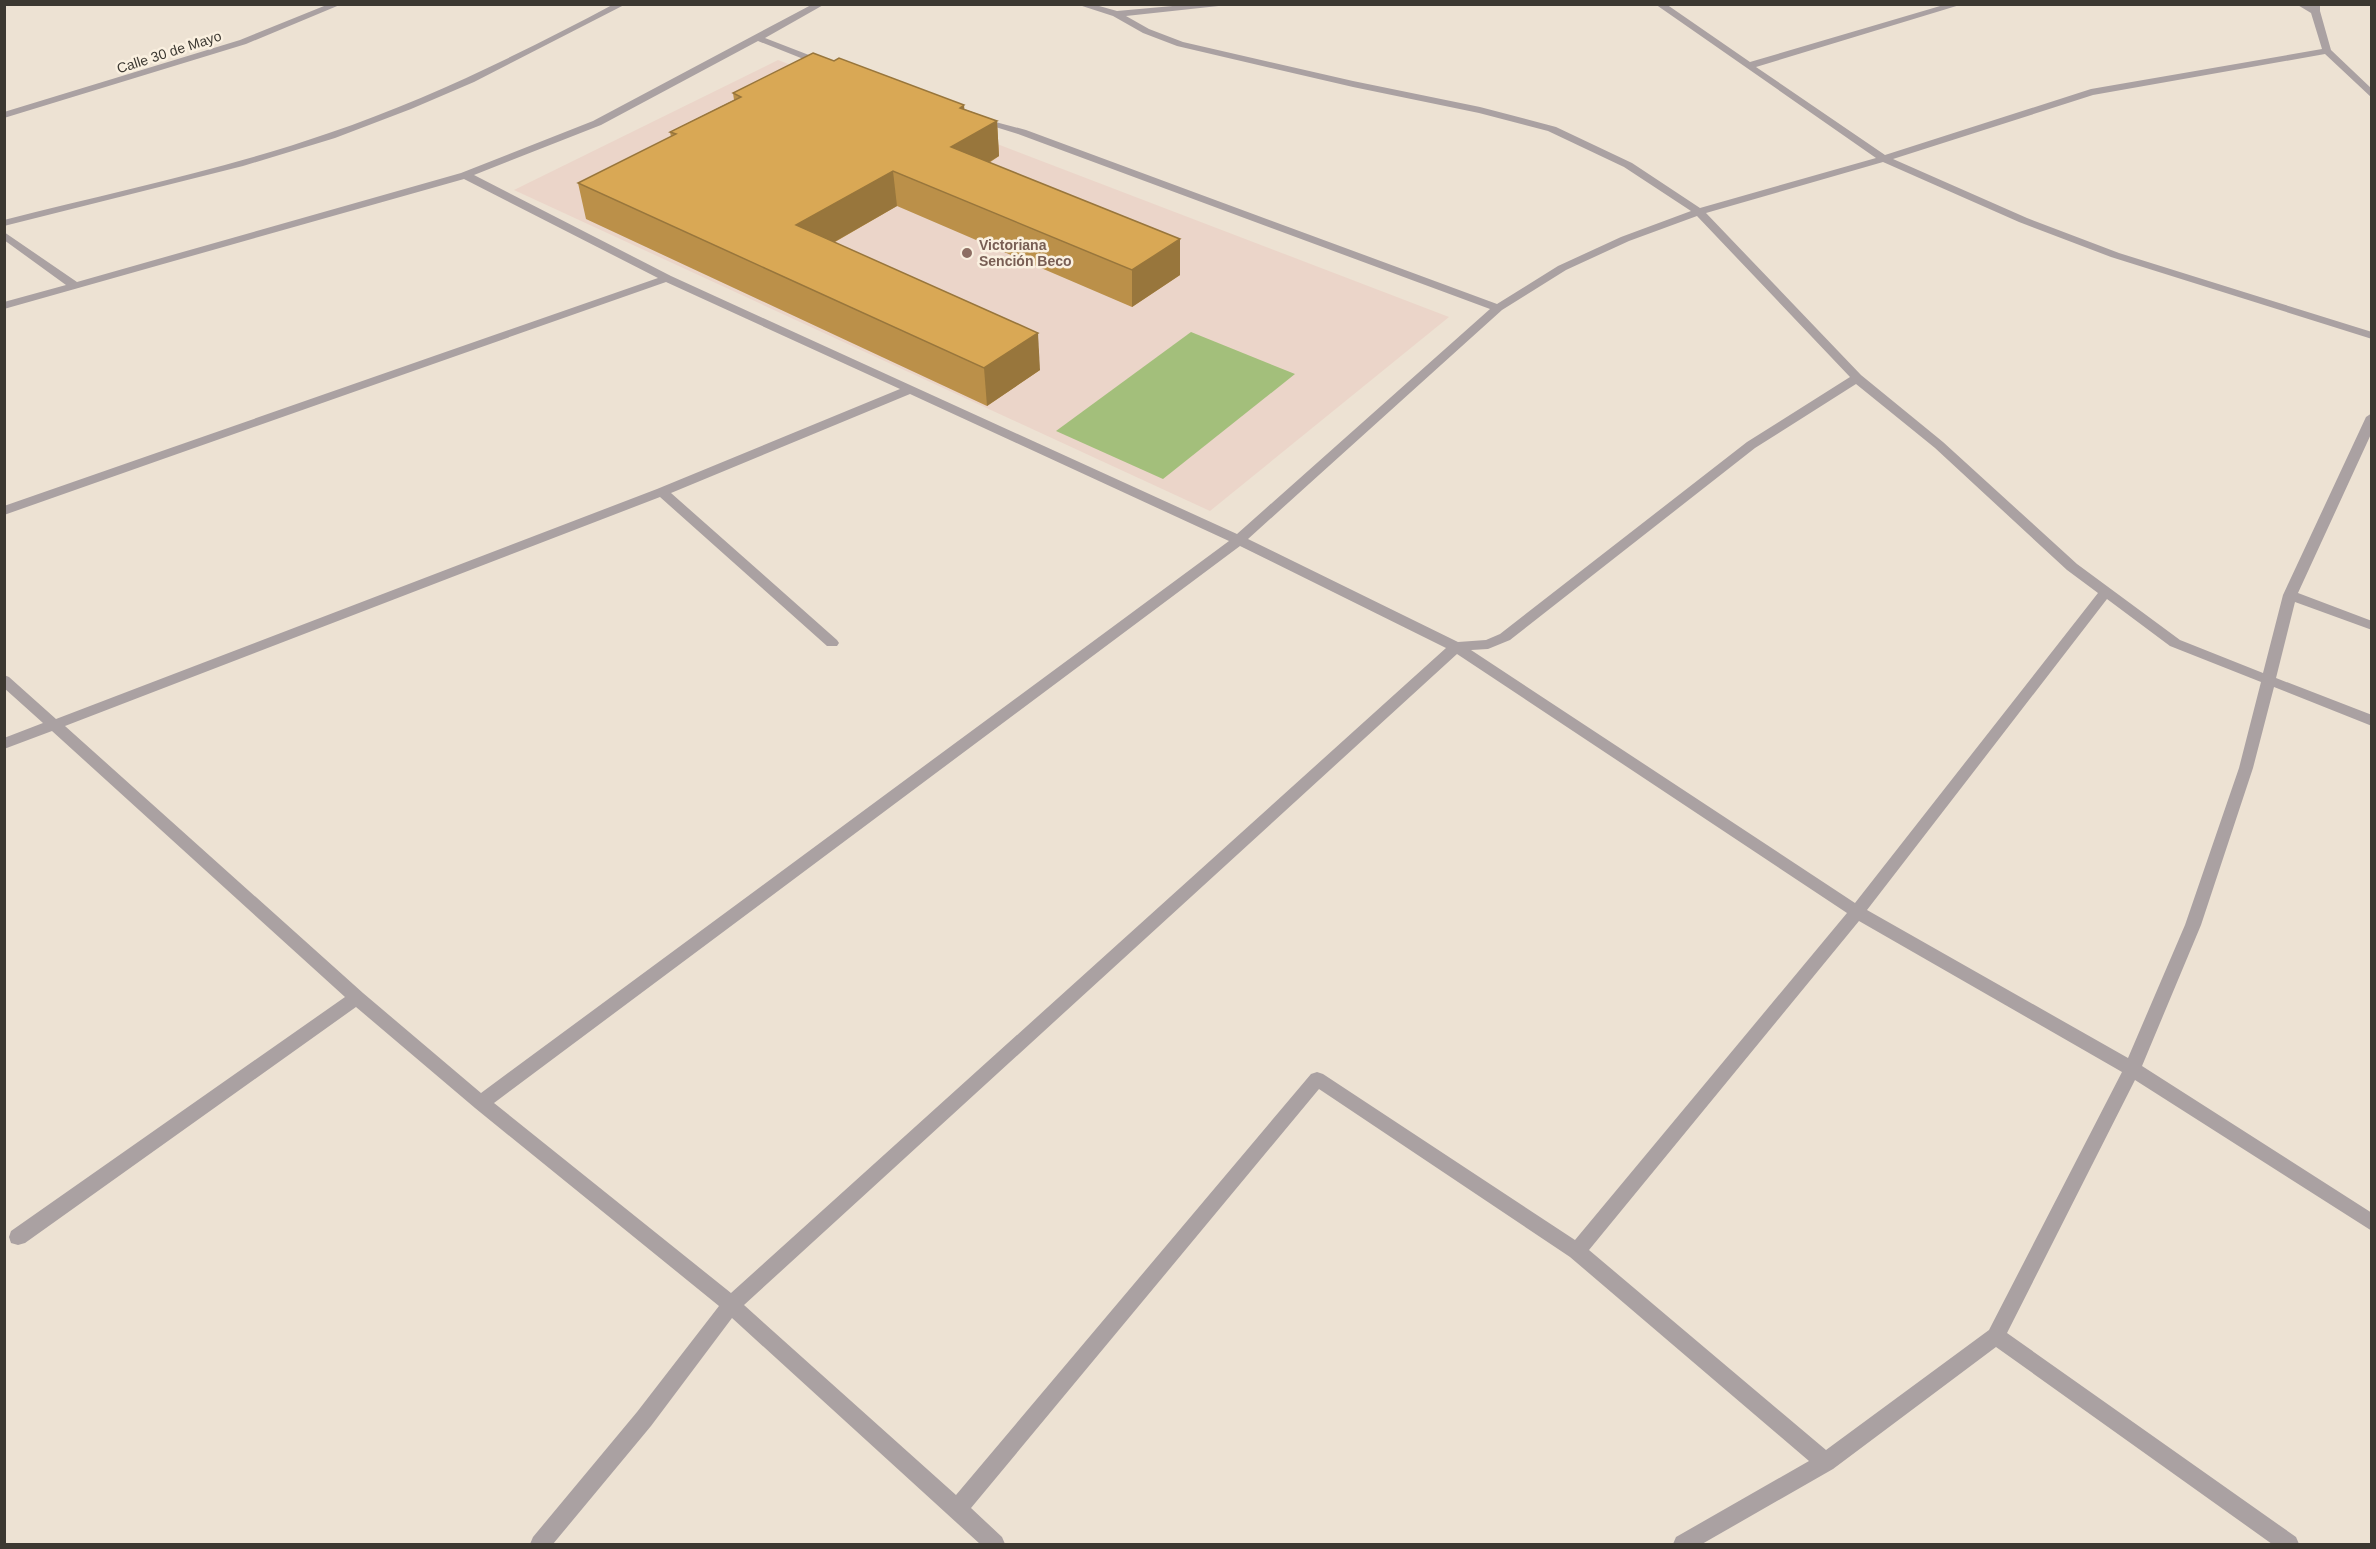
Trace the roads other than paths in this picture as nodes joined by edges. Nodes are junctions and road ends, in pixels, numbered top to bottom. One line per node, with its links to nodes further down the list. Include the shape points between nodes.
1 (338, 4): 16 (street, Calle 30 de Mayo, via 243,42)
2 (622, 4): 21 (street, via 511,62 374,120 259,157)
3 (821, 4): 11 (street)
4 (1080, 4): 10 (street)
5 (1233, 4): 10 (street)
6 (1659, 4): 13 (street)
7 (1959, 4): 13 (street)
8 (2300, 4): 9 (street)
9 (2316, 8): 12 (street)
10 (1116, 15): 20 (street, via 1180,44 1552,129 1628,165)
11 (757, 38): 14 (street); 19 (street, via 597,123)
12 (2327, 51): 15 (street); 18 (street, via 2091,92)
13 (1748, 66): 18 (street)
14 (831, 67)
15 (2372, 95)
16 (4, 115)
17 (969, 116): 26 (street, via 1022,132)
18 (1884, 159): 20 (street); 27 (street, via 2115,255)
19 (465, 175): 23 (street); 24 (street)
20 (1699, 212): 26 (street, via 1625,239 1562,268); 28 (street)
21 (4, 223)
22 (4, 235): 24 (street)
23 (667, 279): 29 (street); 32 (street)
24 (75, 286): 25 (street)
25 (4, 306)
26 (1498, 308): 33 (street)
27 (2372, 336)
28 (1857, 378): 34 (street, via 2073,567); 38 (street, via 1751,445 1505,637 1488,644)
29 (908, 390): 31 (street); 33 (street)
30 (2372, 417): 35 (street)
31 (662, 492): 37 (street); 42 (street)
32 (4, 511)
33 (1239, 540): 38 (street); 47 (street)
34 (2106, 591): 40 (street, via 2175,643); 44 (street)
35 (2290, 595): 36 (street); 40 (street)
36 (2372, 626)
37 (832, 643)
38 (1456, 647): 44 (street); 51 (street)
39 (4, 680): 42 (street)
40 (2268, 681): 41 (street); 46 (street, via 2246,768 2193,925)
41 (2372, 721)
42 (54, 725): 43 (street); 45 (street)
43 (4, 744)
44 (1857, 912): 46 (street); 50 (street)
45 (357, 998): 47 (street); 49 (street)
46 (2132, 1069): 48 (street); 52 (street)
47 (481, 1103): 51 (street)
48 (2372, 1223)
49 (18, 1237)
50 (1577, 1251): 53 (street); 54 (street, via 1317,1078)
51 (731, 1305): 54 (street); 55 (street)
52 (1996, 1336): 53 (street); 58 (street)
53 (1826, 1462): 57 (street)
54 (957, 1509): 56 (street)
55 (540, 1545)
56 (996, 1545)
57 (1683, 1545)
58 (2289, 1545)

